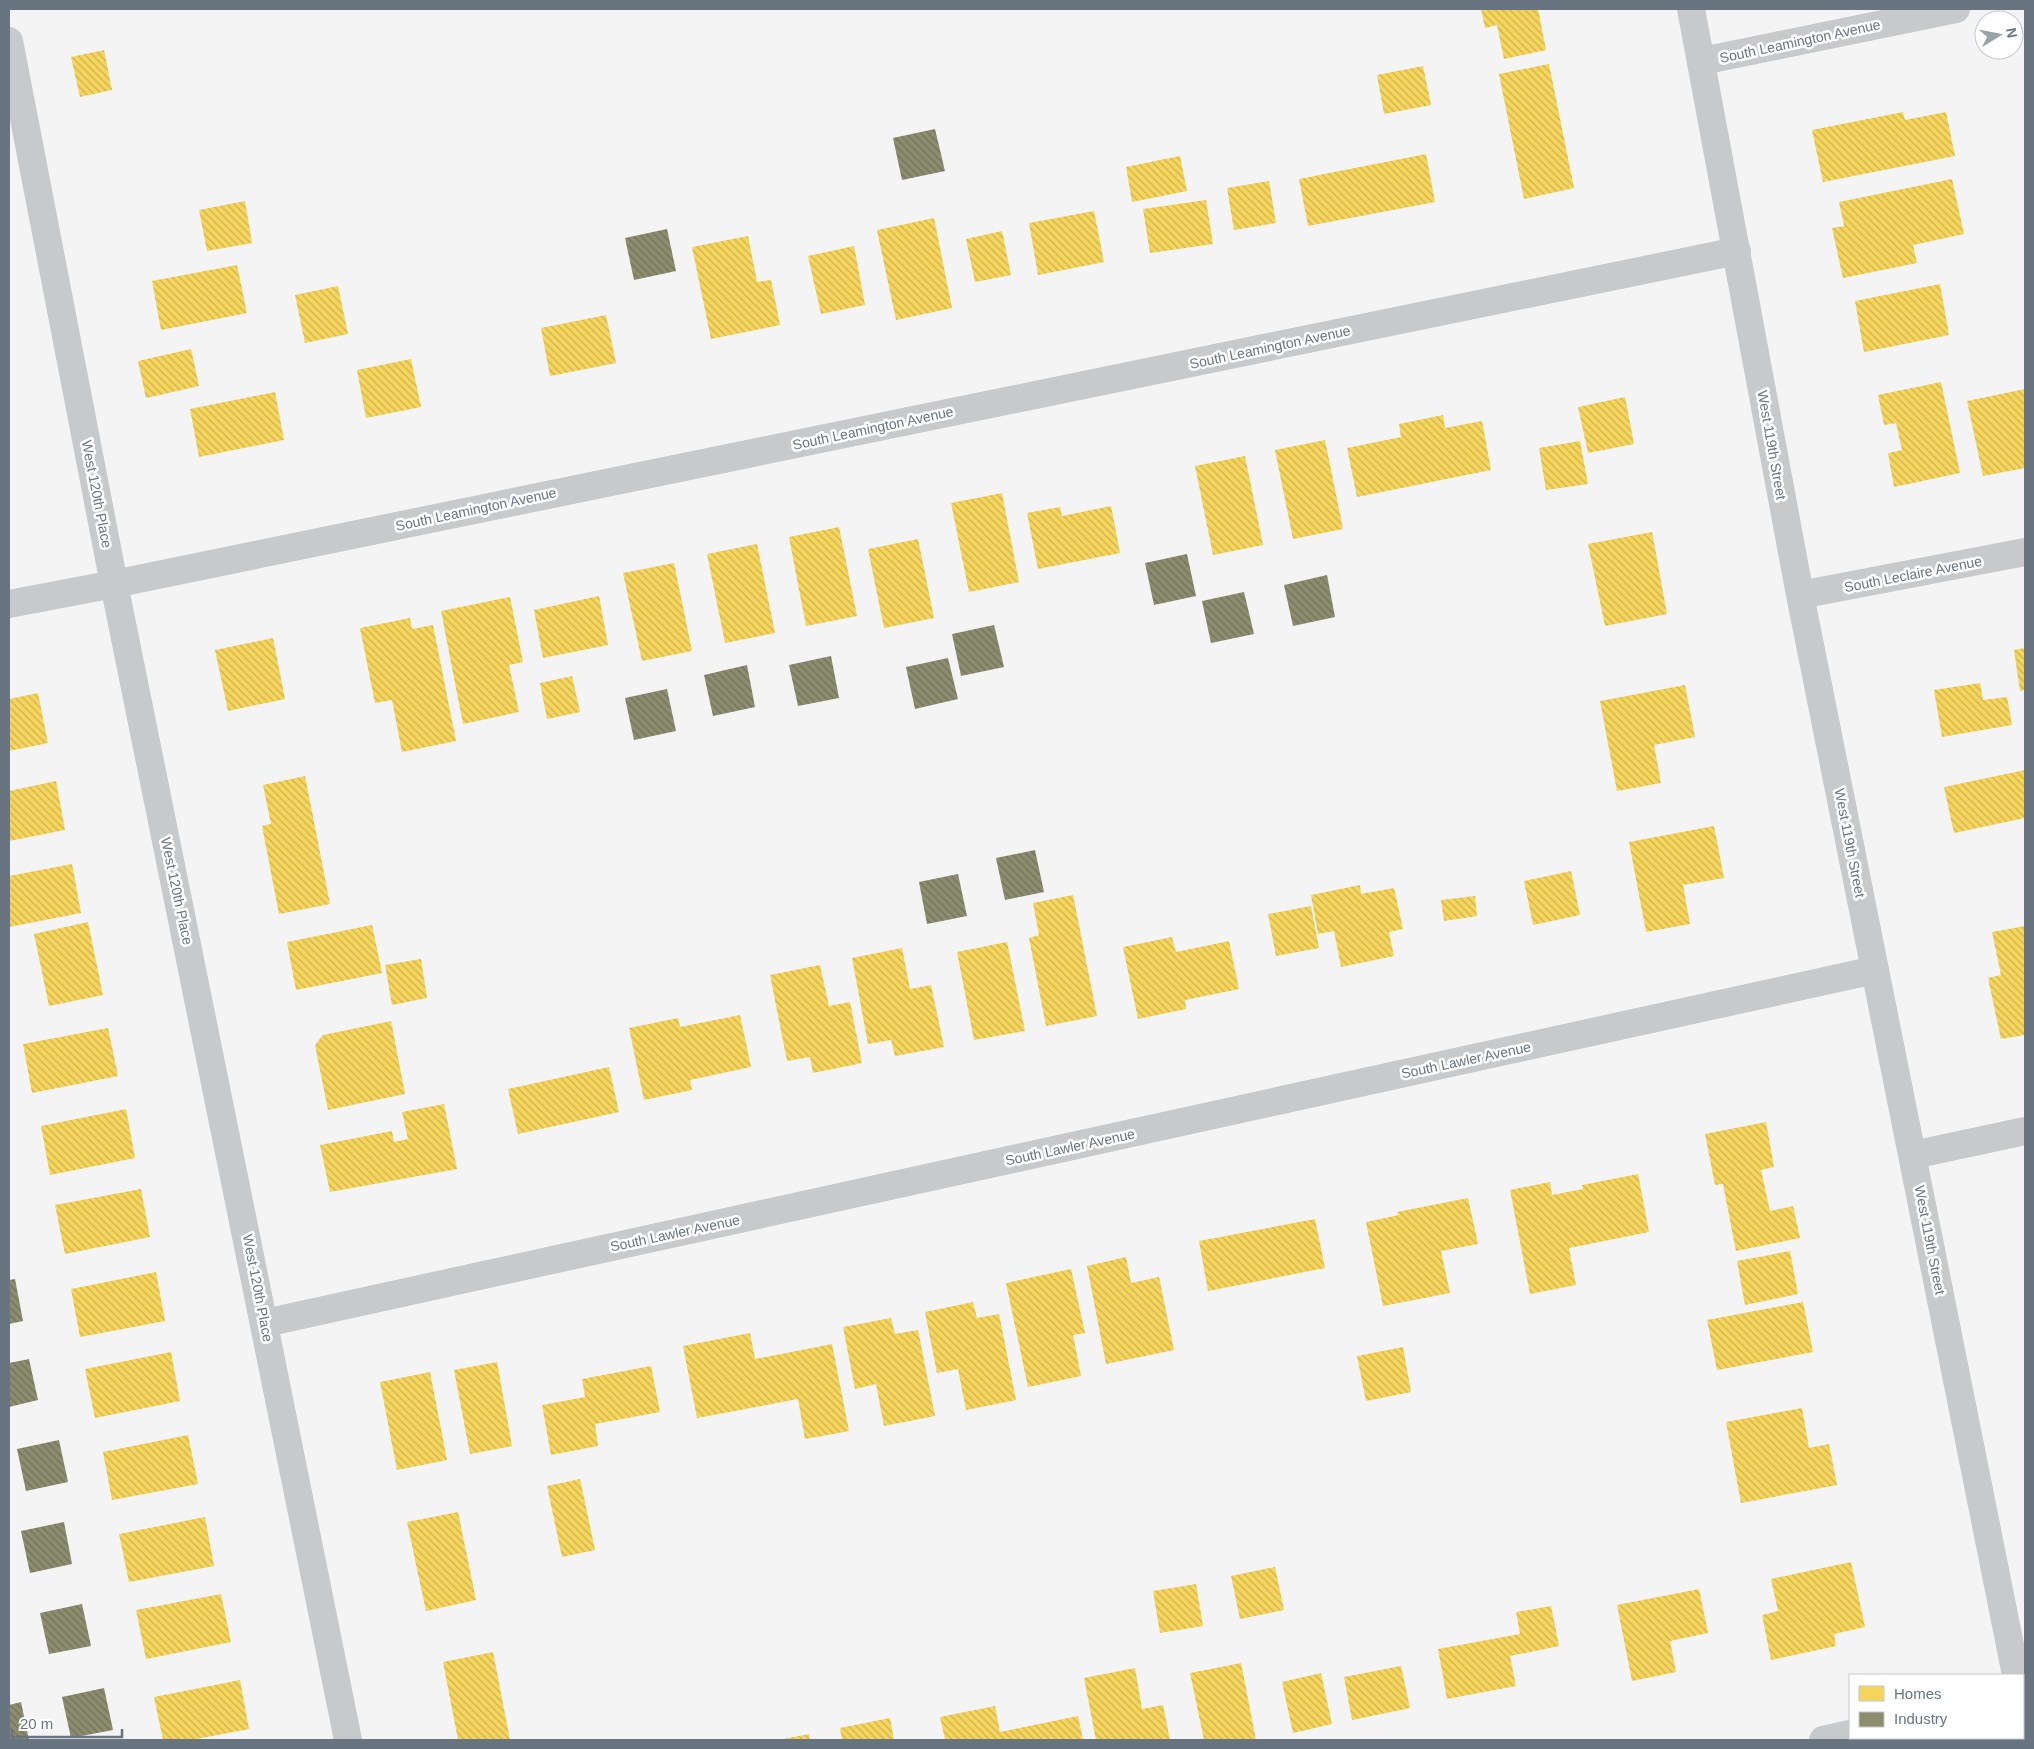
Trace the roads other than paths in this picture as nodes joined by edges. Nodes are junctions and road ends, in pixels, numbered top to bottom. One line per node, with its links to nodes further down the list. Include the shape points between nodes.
1 (1691, 9): 4 (street, West 119th Street)
2 (1956, 9): 4 (street, South Leamington Avenue)
3 (9, 41): 7 (street, West 120th Place)
4 (1702, 61): 5 (street, West 119th Street)
5 (1737, 251): 7 (street, South Leamington Avenue); 8 (street, West 119th Street)
6 (2025, 552): 8 (street, South Leclaire Avenue)
7 (114, 584): 9 (street, South Leamington Avenue); 13 (street, West 120th Place)
8 (1800, 595): 10 (street, West 119th Street)
9 (9, 604)
10 (1875, 970): 12 (street, West 119th Street); 13 (street, South Lawler Avenue)
11 (2025, 1131): 12 (street)
12 (1913, 1155): 14 (street, West 119th Street)
13 (265, 1323): 16 (street, West 120th Place)
14 (2016, 1674)
15 (1849, 1734): 17 (street)
16 (348, 1740)
17 (1823, 1740)

